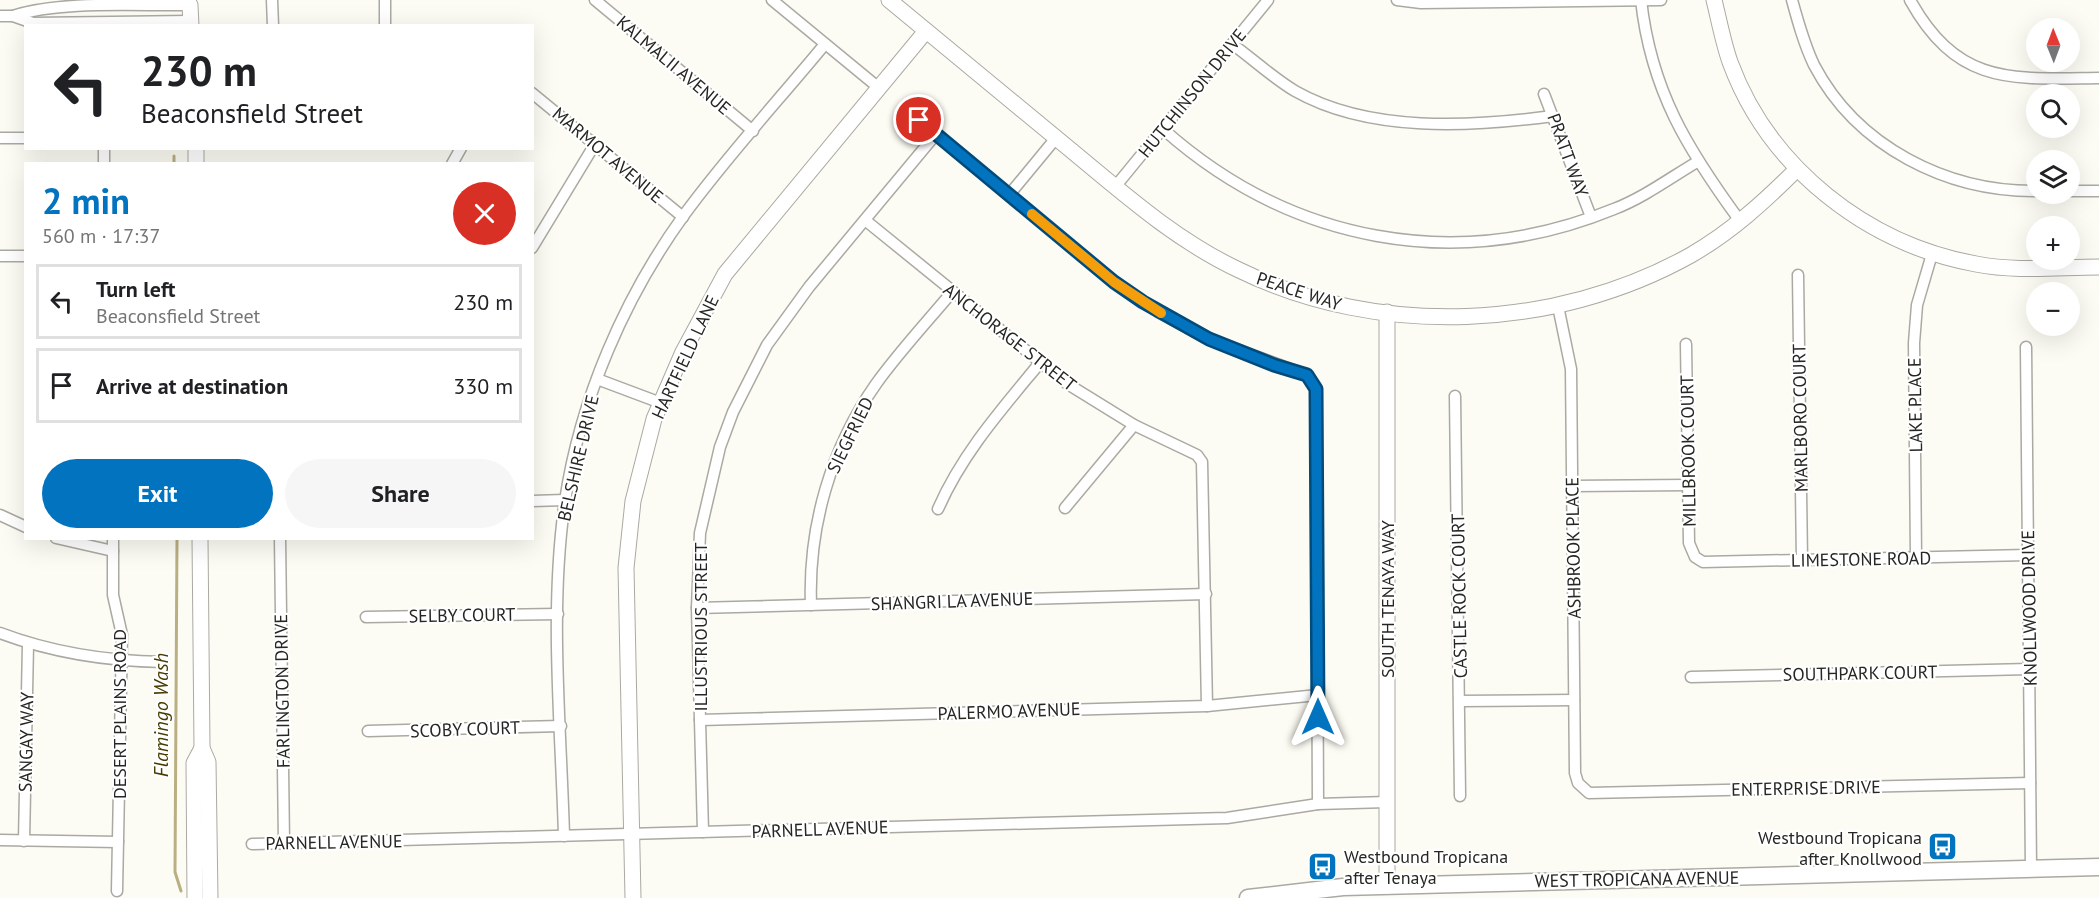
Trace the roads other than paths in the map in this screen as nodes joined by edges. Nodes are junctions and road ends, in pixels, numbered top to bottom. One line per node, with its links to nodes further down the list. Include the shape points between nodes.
1 (272, 0): 17 (street)
2 (385, 0): 18 (street)
3 (595, 0): 29 (street, KALMALII AVENUE)
4 (771, 0): 20 (street)
5 (889, 0): 19 (street, PEACE WAY)
6 (1268, 0): 21 (street, HUTCHINSON DRIVE)
7 (1397, 0): 8 (street)
8 (1641, 0): 9 (street); 35 (street, via 1656,75)
9 (1660, 0)
10 (1714, 0): 36 (street, via 1736,73 1757,116)
11 (1792, 0): 38 (street, via 1815,67 1843,108 1886,146 1947,179 1994,190)
12 (1910, 0): 22 (street, via 1926,28 1955,56 1971,65 1993,74 2032,79)
13 (190, 2): 15 (street, via 56,7); 16 (street)
14 (0, 16): 15 (street)
15 (13, 16): 16 (street, via 33,23)
16 (191, 23)
17 (273, 24)
18 (385, 24)
19 (926, 31): 23 (street, HARTFIELD LANE); 33 (street, PEACE WAY)
20 (825, 44): 23 (street); 29 (street, BELSHIRE DRIVE)
21 (1232, 44): 26 (street, via 1294,90 1321,104 1361,114 1445,124); 28 (street, HUTCHINSON DRIVE)
22 (2099, 78)
23 (879, 88): 60 (street, HARTFIELD LANE, via 725,274)
24 (1544, 94): 26 (street, PRATT WAY)
25 (534, 95): 34 (street, MARMOT AVENUE)
26 (1553, 116): 43 (street, PRATT WAY)
27 (919, 120): 30 (street)
28 (1163, 129): 37 (street, HUTCHINSON DRIVE); 43 (street, via 1232,182 1275,206 1363,234 1446,244 1548,231)
29 (753, 130): 42 (street, BELSHIRE DRIVE)
30 (936, 134): 41 (street); 44 (street, ILLUSTRIOUS STREET)
31 (0, 138): 32 (street)
32 (24, 138)
33 (1056, 138): 37 (street, PEACE WAY); 41 (street)
34 (596, 144): 42 (street, MARMOT AVENUE); 46 (street)
35 (1697, 162): 43 (street, via 1616,209); 45 (street)
36 (1797, 169): 45 (street, PEACE WAY); 47 (street, via 1853,216 1893,239)
37 (1115, 187): 54 (street, PEACE WAY, via 1174,233 1237,270 1330,304)
38 (2026, 191)
39 (2080, 191): 40 (street)
40 (2099, 191)
41 (1009, 195): 90 (street, via 1114,282 1158,312 1209,339 1307,375 1314,382)
42 (683, 217): 58 (street, BELSHIRE DRIVE, via 608,348)
43 (1591, 218)
44 (865, 220): 52 (street, ANCHORAGE STREET); 81 (street, ILLUSTRIOUS STREET, via 809,287 768,345 733,412 705,505)
45 (1740, 221): 53 (street, PEACE WAY, via 1691,255 1627,284)
46 (534, 245)
47 (1932, 254): 50 (street, via 2003,268); 77 (street, LAKE PLACE, via 1917,305 1914,343)
48 (0, 256): 49 (street)
49 (24, 256)
50 (2099, 267)
51 (1797, 275): 78 (street, MARLBORO COURT)
52 (952, 292): 57 (street, ANCHORAGE STREET); 80 (street, SIEGFRIED, via 877,383 830,474 814,538)
53 (1558, 306): 54 (street, PEACE WAY, via 1476,316); 63 (street, ASHBROOK PLACE, via 1571,369)
54 (1387, 312): 101 (street, SOUTH TENAYA WAY)
55 (1686, 344): 62 (street, MILLBROOK COURT)
56 (2026, 347): 75 (street, KNOLLWOOD DRIVE)
57 (1039, 364): 61 (street, ANCHORAGE STREET); 67 (street, via 972,446 948,484)
58 (597, 379): 60 (street); 65 (street, BELSHIRE DRIVE, via 582,422)
59 (1455, 396): 92 (street, CASTLE ROCK COURT)
60 (661, 403): 104 (street, HARTFIELD LANE, via 640,467 626,568)
61 (1134, 425): 66 (street); 79 (street, ANCHORAGE STREET, via 1197,455 1202,462)
62 (1689, 485): 63 (street); 76 (street, MILLBROOK COURT, via 1689,543)
63 (1572, 486): 91 (street, ASHBROOK PLACE)
64 (534, 501): 65 (street)
65 (565, 501): 82 (street, BELSHIRE DRIVE)
66 (1065, 508)
67 (938, 509)
68 (0, 515): 69 (street)
69 (24, 526)
70 (65, 540): 74 (street)
71 (113, 540): 74 (street, DESERT PLAINS ROAD)
72 (200, 540): 97 (street)
73 (280, 540): 109 (street, FARLINGTON DRIVE)
74 (113, 551): 86 (street, DESERT PLAINS ROAD, via 113,595 122,635)
75 (2028, 555): 77 (street, LIMESTONE ROAD); 88 (street, KNOLLWOOD DRIVE)
76 (1695, 557): 78 (street, LIMESTONE ROAD, via 1703,562)
77 (1916, 558): 78 (street, LIMESTONE ROAD)
78 (1802, 561)
79 (1206, 594): 80 (street, SHANGRI LA AVENUE); 93 (street, ANCHORAGE STREET)
80 (811, 605): 81 (street, SHANGRI LA AVENUE)
81 (697, 608): 94 (street, ILLUSTRIOUS STREET)
82 (558, 614): 83 (street, SELBY COURT); 95 (street, BELSHIRE DRIVE)
83 (366, 617)
84 (0, 633): 85 (street)
85 (28, 644): 86 (street); 107 (street, SANGAY WAY)
86 (122, 662): 87 (street); 108 (street, DESERT PLAINS ROAD)
87 (162, 662)
88 (2029, 669): 89 (street, SOUTHPARK COURT); 98 (street, KNOLLWOOD DRIVE)
89 (1691, 677)
90 (1318, 695): 93 (street, PALERMO AVENUE); 102 (street)
91 (1574, 700): 92 (street); 99 (street, ASHBROOK PLACE, via 1575,773)
92 (1461, 701): 100 (street, CASTLE ROCK COURT)
93 (1207, 706): 94 (street, PALERMO AVENUE)
94 (700, 720): 103 (street, ILLUSTRIOUS STREET)
95 (561, 726): 96 (street, SCOBY COURT); 105 (street, BELSHIRE DRIVE)
96 (368, 731)
97 (202, 748): 115 (street, via 194,763); 116 (street, via 208,762)
98 (2030, 783): 99 (street, ENTERPRISE DRIVE, via 1589,793); 112 (street, KNOLLWOOD DRIVE)
99 (1584, 790)
100 (1460, 796)
101 (1387, 802): 102 (street, PARNELL AVENUE); 113 (street, SOUTH TENAYA WAY)
102 (1318, 804): 103 (street, PARNELL AVENUE, via 1227,818)
103 (703, 832): 104 (street, PARNELL AVENUE)
104 (632, 834): 105 (street, PARNELL AVENUE); 117 (street, HARTFIELD LANE)
105 (564, 836): 109 (street, PARNELL AVENUE)
106 (0, 840): 107 (street)
107 (24, 841): 108 (street)
108 (118, 842): 114 (street, DESERT PLAINS ROAD)
109 (284, 843): 110 (street, PARNELL AVENUE)
110 (252, 844)
111 (2099, 867): 112 (main road, WEST TROPICANA AVENUE)
112 (2031, 869): 113 (main road, WEST TROPICANA AVENUE)
113 (1387, 886): 118 (main road, WEST TROPICANA AVENUE)
114 (117, 891)
115 (195, 898)
116 (210, 898)
117 (633, 898)
118 (1248, 898)

